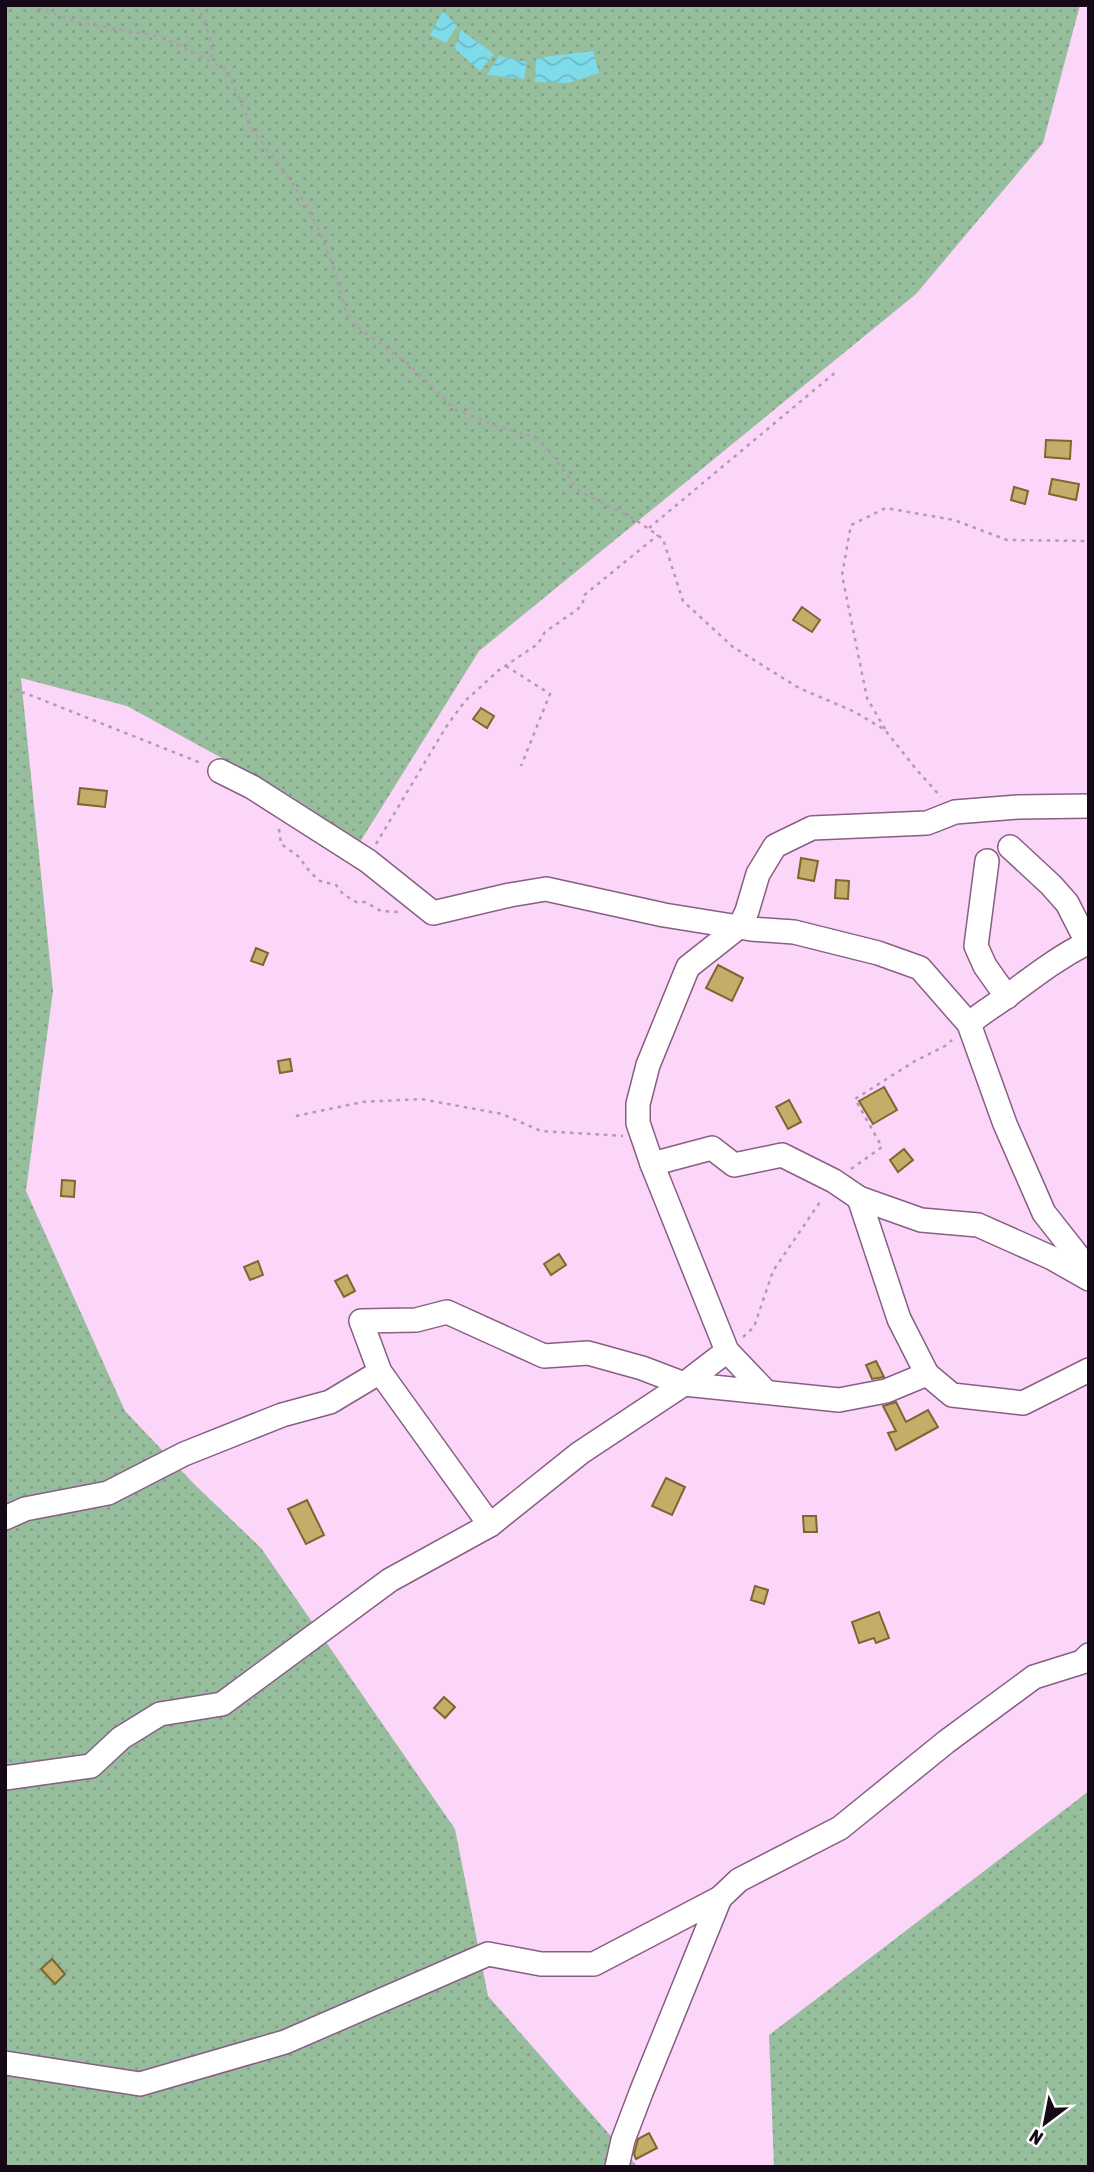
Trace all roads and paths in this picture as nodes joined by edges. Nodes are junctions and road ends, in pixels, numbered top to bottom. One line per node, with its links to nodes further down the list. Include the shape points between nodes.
1 (30, 5): 3 (path, via 76,22 162,37)
2 (198, 5): 3 (path, via 211,42)
3 (212, 62): 5 (path, via 226,69 254,132 294,185 316,224 349,321 410,365 454,409 540,438 579,491)
4 (837, 370): 5 (path)
5 (648, 528): 6 (path)
6 (658, 536): 8 (path); 10 (path, via 663,539 683,601 733,647 799,688)
7 (1089, 541): 10 (path, via 1007,540 954,520 886,508 851,525 842,575 866,698)
8 (506, 666): 11 (path, via 550,694); 17 (path, via 464,701 372,851)
9 (5, 688): 12 (path)
10 (885, 730): 15 (path)
11 (522, 766)
12 (220, 771): 13 (street)
13 (268, 798): 17 (street); 19 (path, via 281,844 320,881 381,911 422,912)
14 (1089, 806): 15 (street)
15 (955, 812): 20 (street, via 927,823 812,828 775,846 758,874)
16 (1010, 847): 21 (street, via 1067,903)
17 (362, 857): 19 (street)
18 (986, 862): 22 (street, via 976,946)
19 (426, 908): 20 (street, via 433,913 546,889)
20 (740, 926): 23 (street, via 794,932 920,968); 25 (street, via 688,967 648,1065 638,1104)
21 (1088, 942): 22 (street, via 1056,959)
22 (1006, 997): 23 (street)
23 (969, 1024): 28 (street, via 1044,1213)
24 (296, 1116): 25 (path, via 362,1102 421,1099 502,1114 541,1131)
25 (643, 1138): 26 (street)
26 (652, 1164): 27 (street, via 712,1148 734,1164 782,1155); 30 (street)
27 (859, 1198): 29 (street, via 921,1220 978,1225); 33 (street, via 899,1319)
28 (1089, 1270)
29 (1089, 1279)
30 (727, 1351): 34 (street); 35 (street)
31 (1089, 1370): 33 (street, via 1023,1403 952,1395)
32 (380, 1372): 34 (street, via 361,1321 416,1320 447,1312 544,1356 588,1353); 36 (street, via 330,1402 282,1415 184,1454 108,1493 25,1509); 37 (street)
33 (928, 1374): 35 (street, via 886,1391 839,1400)
34 (684, 1384): 35 (street); 37 (street, via 580,1453)
35 (766, 1392)
36 (5, 1518)
37 (490, 1525): 39 (street, via 390,1580 222,1704 160,1714 121,1738 91,1766)
38 (1089, 1655): 40 (street, via 1034,1677 840,1828 739,1880)
39 (5, 1778)
40 (720, 1898): 41 (street, via 594,1964 541,1964 488,1954 285,2042 140,2084); 42 (street, via 642,2090)
41 (5, 2063)
42 (617, 2167)

